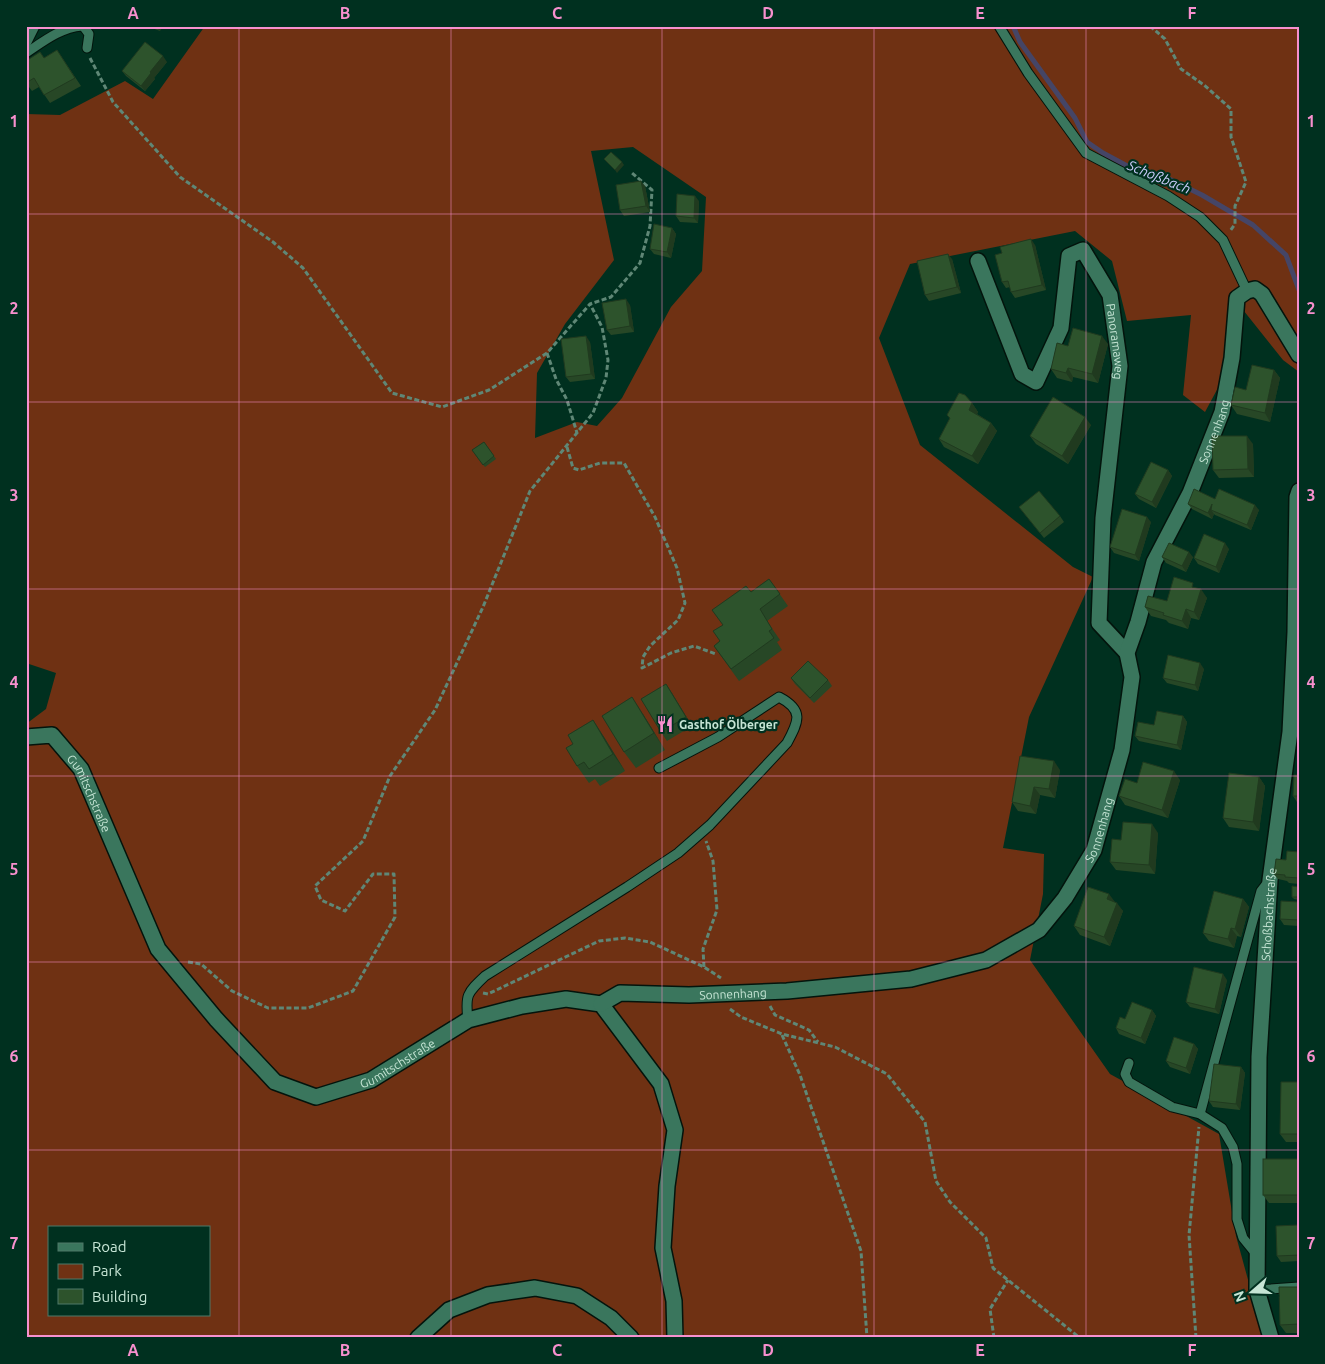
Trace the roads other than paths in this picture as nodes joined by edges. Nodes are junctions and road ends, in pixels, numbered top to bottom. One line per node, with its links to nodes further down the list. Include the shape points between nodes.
1 (35, 26): 4 (lane)
2 (82, 26): 5 (lane, via 89,34); 6 (lane, via 54,35)
3 (998, 26): 8 (lane, via 1086,153 1168,196 1200,217 1223,240)
4 (26, 44)
5 (87, 48)
6 (26, 53)
7 (978, 261): 11 (street, Panoramaweg, via 1022,374 1036,382 1061,328 1069,256 1083,250 1110,295 1120,366 1103,518 1099,623)
8 (1247, 291): 9 (street, via 1254,289 1262,294); 11 (street, Sonnenhang, via 1237,298 1232,358 1222,412 1190,493 1154,562)
9 (1299, 355)
10 (1299, 490): 14 (street, Schoßbachstraße, via 1290,732)
11 (1127, 653): 15 (street, Sonnenhang, via 1132,677 1122,750 1094,850 1065,898 1039,930 986,960 911,979 763,992 620,993)
12 (26, 737): 16 (street, Gumitschstraße, via 52,735 81,769 158,949 275,1082 316,1097 371,1080)
13 (659, 768): 16 (lane, via 718,737 778,697 792,704 797,714 795,728 787,743 703,831 678,853 626,888 485,976 471,990 466,1002)
14 (1270, 880): 18 (lane, via 1261,891); 19 (street, Schoßbachstraße, via 1259,1057)
15 (601, 1004): 16 (street, Gumitschstraße, via 566,998); 24 (street, via 661,1084 675,1130 663,1248 674,1300)
16 (468, 1020)
17 (1129, 1063): 18 (lane, via 1125,1074 1129,1082 1172,1107)
18 (1200, 1114): 19 (lane, via 1222,1128 1232,1147 1237,1164 1237,1219 1244,1238)
19 (1258, 1256): 21 (street, Schoßbachstraße)
20 (1299, 1287): 21 (lane)
21 (1258, 1290): 25 (street, Schoßbachstraße)
22 (418, 1338): 23 (street, via 449,1310 488,1295 535,1288 577,1296 611,1318)
23 (631, 1338)
24 (675, 1338)
25 (1271, 1338)

